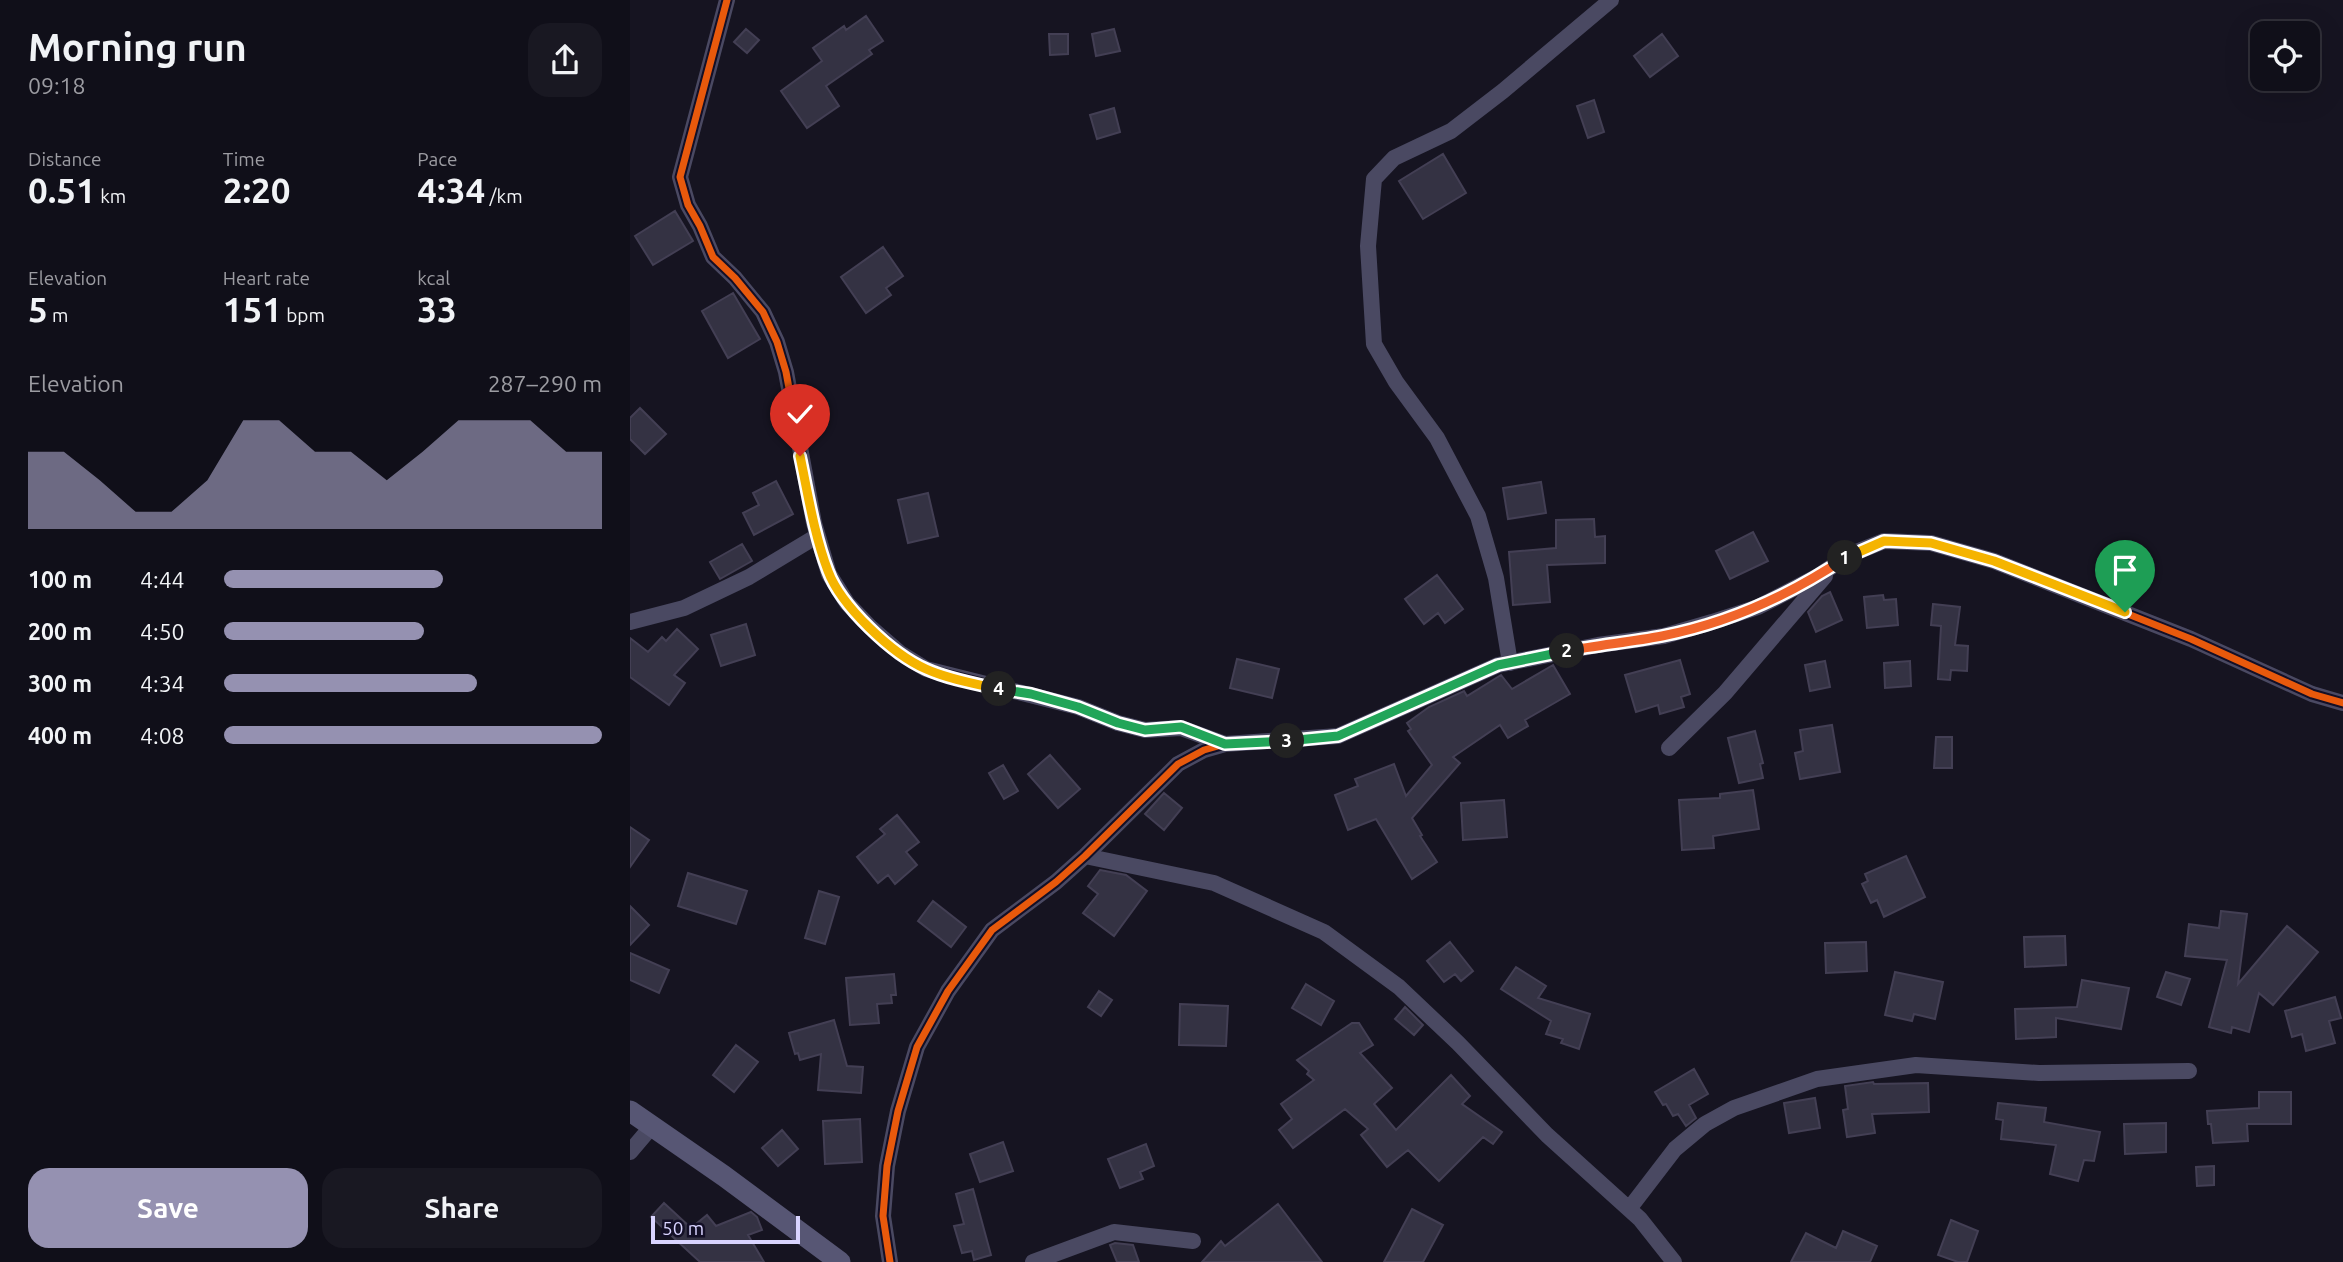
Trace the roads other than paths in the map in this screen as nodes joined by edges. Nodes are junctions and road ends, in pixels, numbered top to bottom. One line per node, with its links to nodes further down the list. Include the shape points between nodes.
1 (727, 0): 3 (street, via 680,177 713,257 763,312 777,342)
2 (1611, 0): 6 (street, via 1451,131 1394,158 1374,178 1368,246 1374,344 1437,438 1478,516 1496,578)
3 (817, 536): 5 (street, via 749,578 684,608); 8 (street, via 829,574 847,603 900,653 926,669 1078,707 1136,728 1181,727)
4 (1838, 562): 6 (street, via 1758,607 1712,622 1664,636); 7 (street, via 1884,541 1931,543 2060,585 2312,694); 9 (street, via 1725,693)
5 (630, 622)
6 (1510, 663): 8 (street, via 1338,736)
7 (2343, 703)
8 (1225, 744): 10 (street, via 1178,764)
9 (1669, 748)
10 (1085, 856): 15 (street, via 1214,883 1324,932 1399,987 1547,1135); 18 (street, via 992,930 948,991 917,1047 887,1166 883,1216)
11 (2189, 1071): 15 (street, via 2039,1073 1916,1065 1817,1079 1734,1108 1705,1124 1675,1149)
12 (630, 1111): 13 (street)
13 (652, 1126): 14 (street); 17 (street)
14 (630, 1152)
15 (1629, 1209): 20 (street)
16 (1193, 1241): 19 (street, via 1114,1231)
17 (840, 1262)
18 (890, 1262)
19 (1032, 1262)
20 (1674, 1262)

